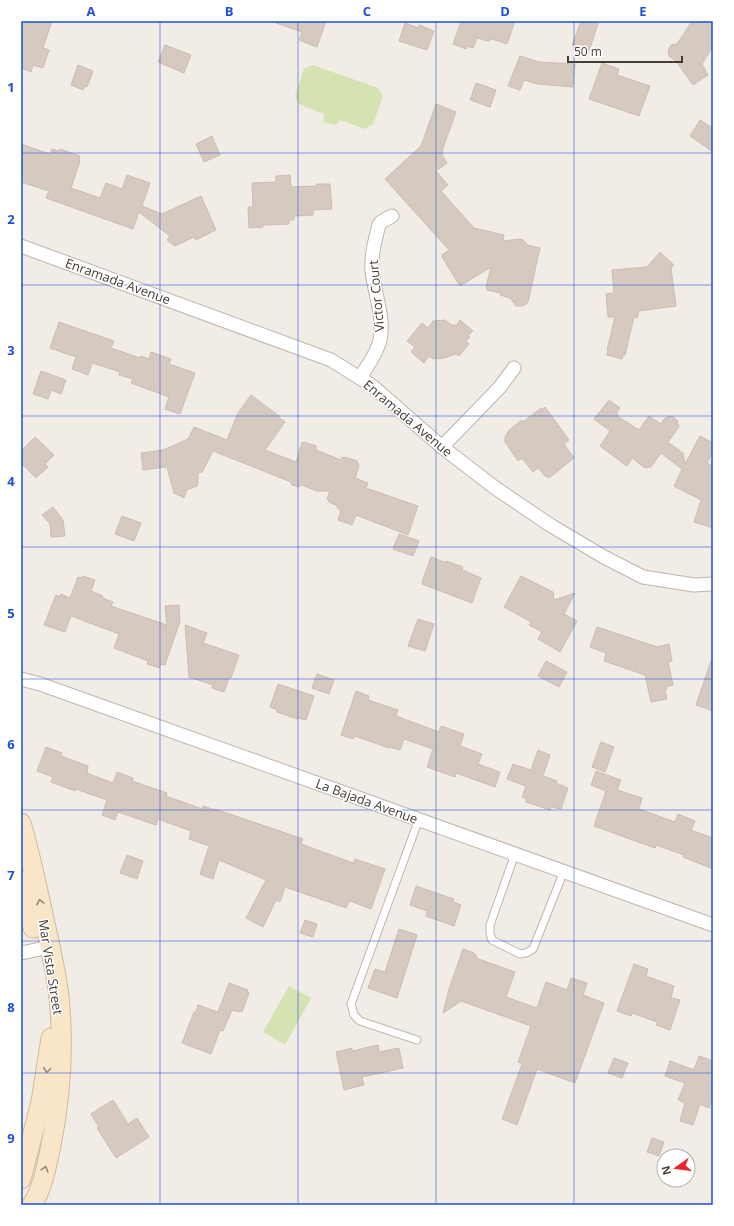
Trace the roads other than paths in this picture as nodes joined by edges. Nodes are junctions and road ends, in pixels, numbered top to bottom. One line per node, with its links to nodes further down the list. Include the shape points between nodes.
1 (392, 216): 4 (street, Victor Court, via 379,225 372,259 382,328 380,341)
2 (21, 246): 4 (street, Enramada Avenue, via 331,360)
3 (514, 368): 5 (street, via 500,387)
4 (360, 378): 5 (street, Enramada Avenue)
5 (442, 447): 6 (street, Enramada Avenue, via 494,487 604,558 643,577 694,585)
6 (713, 584)
7 (21, 679): 8 (street, La Bajada Avenue)
8 (419, 819): 10 (street, La Bajada Avenue); 16 (lane, via 351,1004 354,1015 360,1021)
9 (21, 823): 14 (street, Mar Vista Street, one-way to 9, via 31,857)
10 (515, 854): 11 (street, La Bajada Avenue); 11 (lane, via 490,925 490,933 492,940 520,954 533,949)
11 (564, 871): 13 (street, La Bajada Avenue)
12 (21, 881): 14 (street, Mar Vista Street)
13 (713, 925)
14 (44, 948): 15 (street); 17 (street, Mar Vista Street, one-way to 17, via 51,1042 41,1102); 18 (street, Mar Vista Street, one-way to 14, via 37,1197 48,1157 60,1081 59,997)
15 (21, 953)
16 (417, 1040)
17 (21, 1179)
18 (32, 1205)

